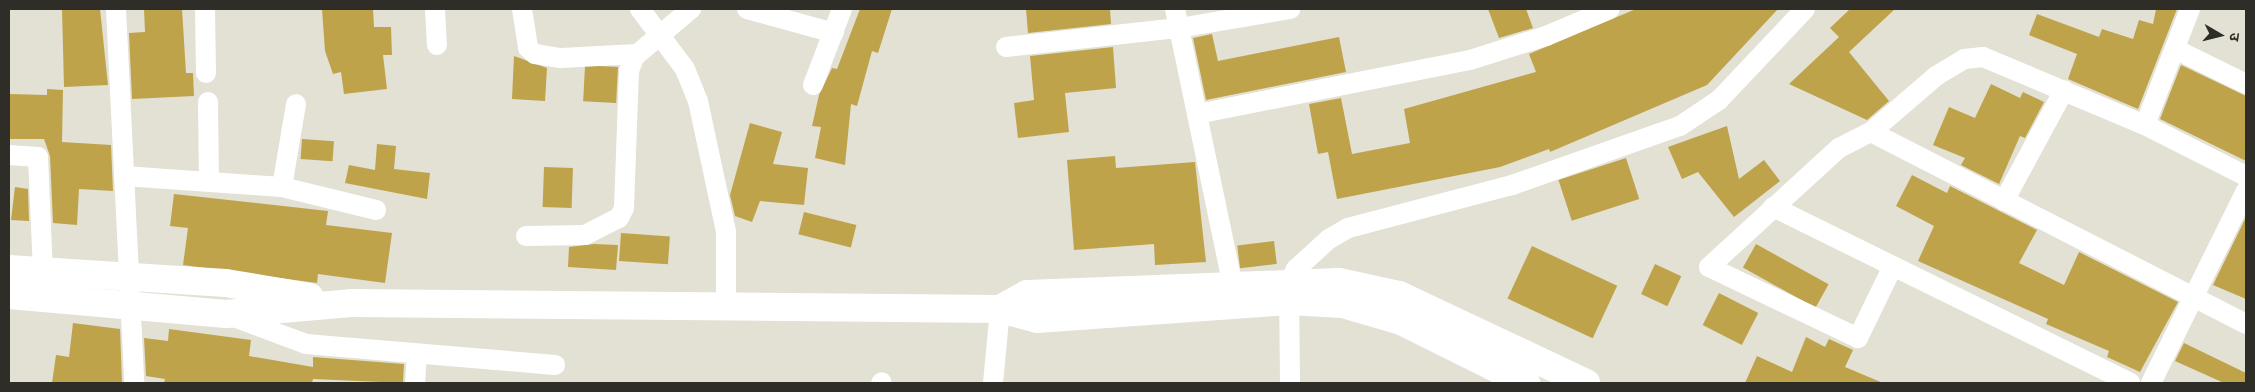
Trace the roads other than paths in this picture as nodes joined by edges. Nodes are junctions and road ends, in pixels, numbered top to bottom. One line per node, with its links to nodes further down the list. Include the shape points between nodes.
1 (116, 9): 30 (street)
2 (205, 9): 20 (street)
3 (434, 9): 16 (street)
4 (522, 9): 19 (street, via 528,48 536,54 561,58)
5 (640, 9): 15 (street)
6 (691, 9): 15 (street)
7 (748, 9): 14 (street)
8 (842, 9): 14 (street)
9 (1290, 9): 13 (street)
10 (1610, 9): 26 (street, via 1546,36 1470,60)
11 (1805, 9): 44 (street, via 1718,100 1680,126 1512,185 1348,228 1328,238 1296,270)
12 (2190, 9): 18 (street)
13 (1177, 18): 17 (street); 26 (street)
14 (834, 33): 22 (street)
15 (659, 36): 19 (street); 49 (street, via 685,69 716,173 726,232)
16 (437, 45)
17 (1006, 47)
18 (2177, 50): 21 (street); 27 (street)
19 (637, 54): 38 (street, via 629,70 624,208 619,218 584,235)
20 (206, 73)
21 (2246, 84)
22 (813, 86)
23 (2064, 90): 27 (street); 28 (street, via 1983,56 1964,59 1936,76); 35 (street)
24 (208, 102): 32 (street)
25 (296, 104): 33 (street)
26 (1197, 114): 43 (street)
27 (2145, 125): 31 (street)
28 (1871, 132): 35 (street); 36 (street, via 1839,148)
29 (9, 155): 41 (street, via 38,157)
30 (124, 176): 32 (street); 42 (street)
31 (2246, 176)
32 (209, 179): 33 (street)
33 (282, 187): 37 (street)
34 (2246, 191): 46 (street)
35 (2004, 201): 46 (street)
36 (1773, 207): 39 (street); 39 (street, via 1709,267 1858,338)
37 (376, 210)
38 (526, 236)
39 (1892, 268): 55 (street)
40 (9, 269): 41 (street)
41 (43, 272): 42 (street)
42 (130, 278): 47 (street, via 226,283); 48 (street)
43 (1232, 283): 44 (street); 50 (street, via 1028,294)
44 (1289, 292): 50 (street, via 1037,319); 59 (street); 60 (street, via 1374,311); 61 (street, via 1339,282 1399,295)
45 (9, 295): 48 (street)
46 (2194, 295): 52 (street); 62 (street)
47 (351, 304): 49 (street); 51 (street)
48 (133, 306): 51 (street); 56 (street)
49 (726, 308): 50 (street)
50 (1000, 309): 58 (street)
51 (226, 314): 53 (street, via 306,344)
52 (2246, 324)
53 (417, 354): 54 (street); 57 (street)
54 (555, 365)
55 (2123, 382)
56 (134, 383)
57 (415, 383)
58 (993, 383)
59 (1290, 383)
60 (1526, 383)
61 (1586, 383)
62 (2151, 383)

